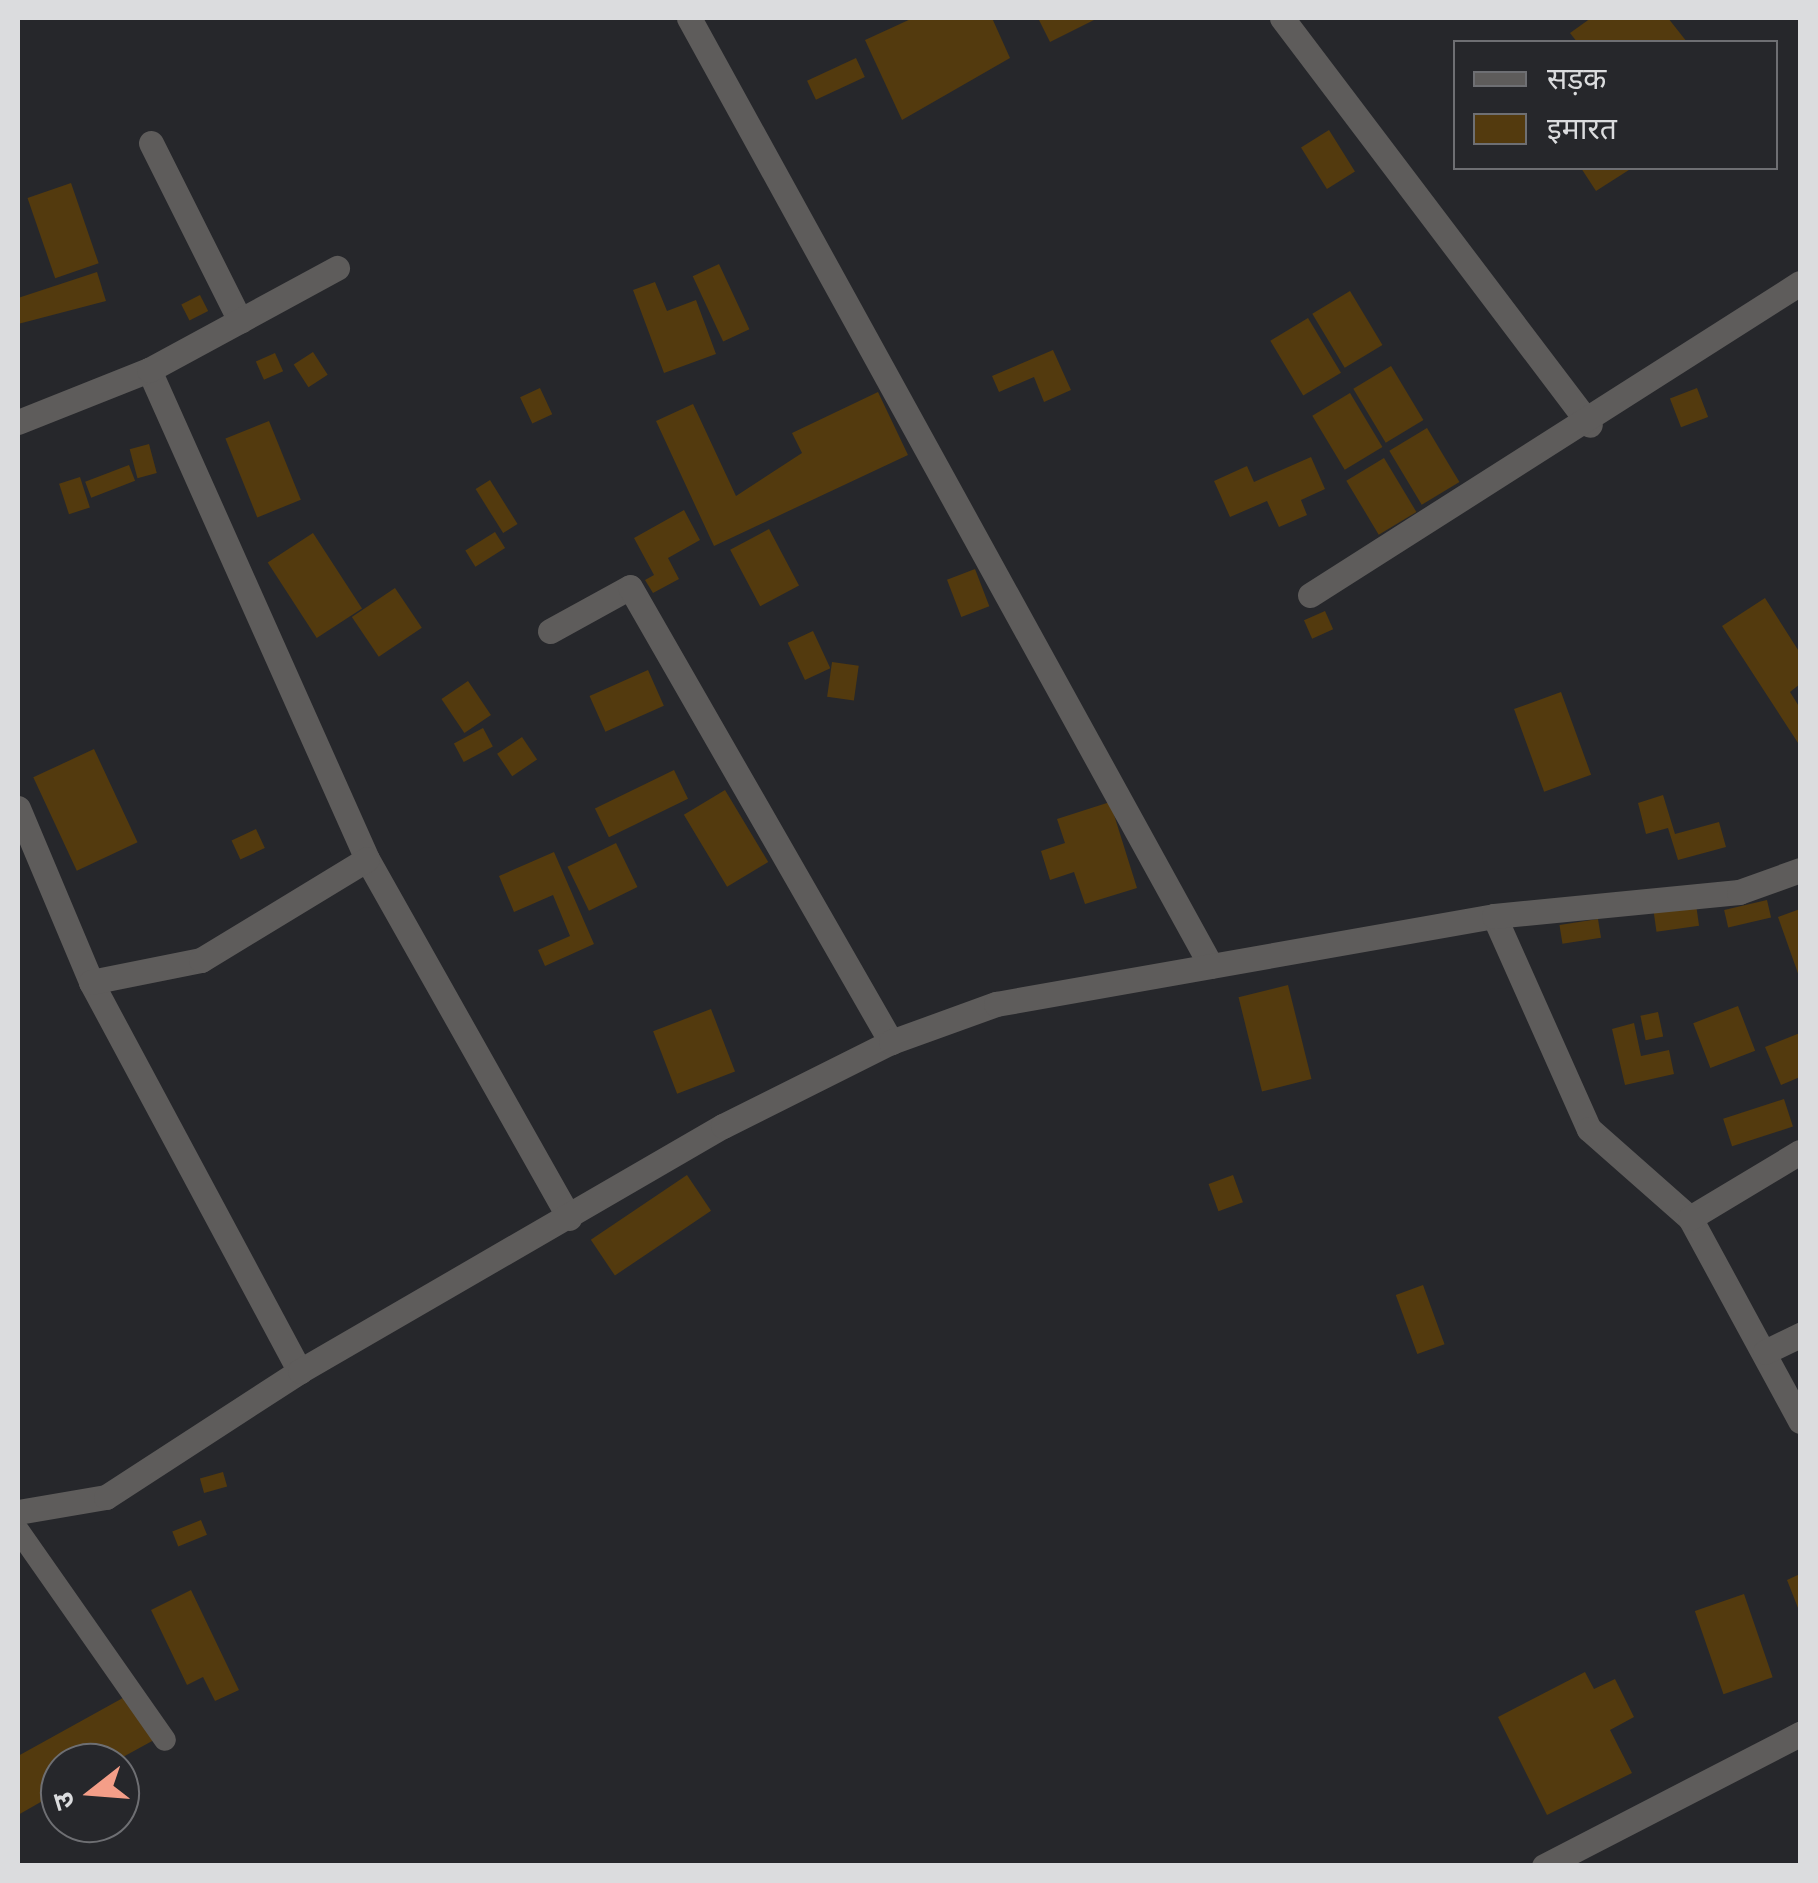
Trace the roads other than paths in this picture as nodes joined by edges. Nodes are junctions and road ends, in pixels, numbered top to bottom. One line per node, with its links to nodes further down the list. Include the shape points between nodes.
1 (689, 18): 16 (street)
2 (1282, 18): 9 (street)
3 (152, 143): 6 (street)
4 (337, 268): 6 (street)
5 (1800, 283): 9 (street)
6 (240, 320): 7 (street)
7 (149, 370): 8 (street); 13 (street)
8 (18, 422)
9 (1590, 425): 10 (street)
10 (1310, 595)
11 (550, 630): 18 (street, via 630,587)
12 (18, 808): 17 (street)
13 (367, 859): 17 (street, via 200,960); 20 (street)
14 (1800, 870): 15 (street, via 1740,892)
15 (1494, 916): 16 (street); 21 (street, via 1590,1128)
16 (1211, 966): 18 (street, via 996,1004)
17 (91, 982): 24 (street)
18 (891, 1042): 20 (street)
19 (1800, 1152): 21 (street)
20 (569, 1218): 24 (street)
21 (1690, 1218): 23 (street)
22 (1800, 1335): 23 (street)
23 (1765, 1352): 25 (street)
24 (300, 1372): 26 (street, via 106,1497)
25 (1800, 1421)
26 (18, 1512)
27 (18, 1530): 29 (lane)
28 (1800, 1734): 30 (street)
29 (165, 1740)
30 (1544, 1866)

